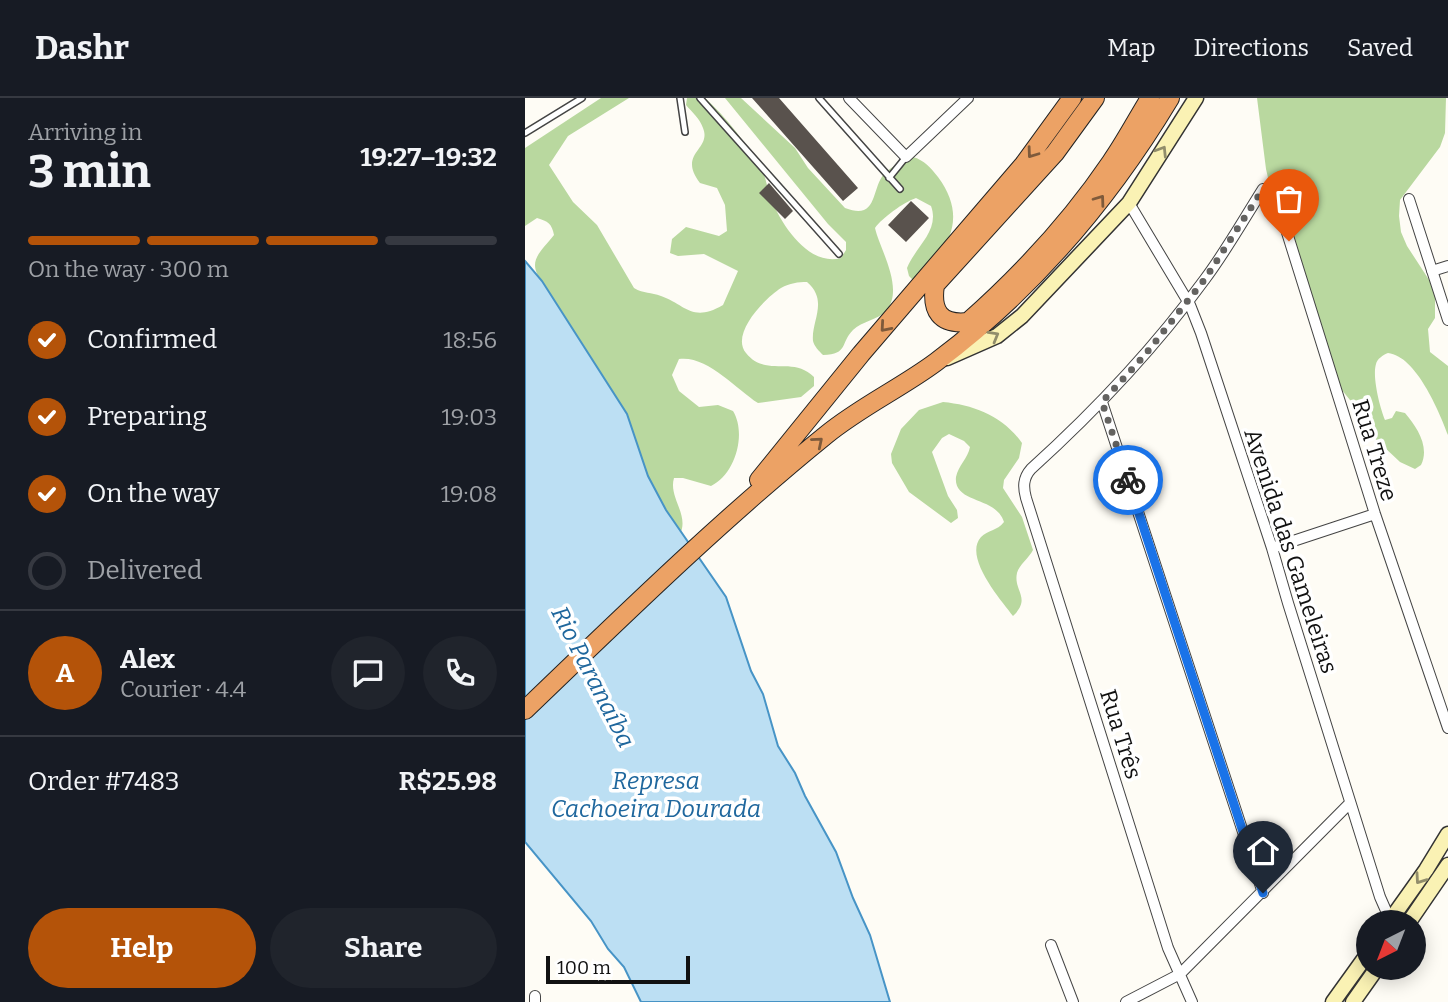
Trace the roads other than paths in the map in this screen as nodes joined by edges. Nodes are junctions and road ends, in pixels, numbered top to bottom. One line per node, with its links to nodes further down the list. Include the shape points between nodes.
1 (582, 98): 13 (lane)
2 (680, 98): 12 (lane)
3 (700, 98): 19 (lane)
4 (819, 98): 15 (lane)
5 (849, 98): 14 (street)
6 (968, 98): 14 (street)
7 (1072, 98): 27 (highway, one-way to 27, via 1024,164)
8 (1095, 98): 9 (highway, via 1055,153 935,285 932,302 940,317 968,322 1028,265 1111,162)
9 (1150, 98)
10 (1170, 98): 24 (highway, one-way to 10, via 1051,260 1088,217)
11 (1196, 98): 18 (street, one-way to 11)
12 (685, 131)
13 (525, 132)
14 (906, 157): 15 (lane)
15 (889, 178): 16 (lane)
16 (900, 188)
17 (1409, 199): 21 (street)
18 (1129, 203): 22 (street, Avenida das Gameleiras); 24 (street, one-way to 18, via 997,336 1022,316)
19 (839, 254)
20 (1448, 266): 21 (street)
21 (1432, 271): 23 (street)
22 (1187, 301): 25 (street); 26 (street, Rua Treze, via 1263,189 1274,191); 28 (street, Avenida das Gameleiras)
23 (1448, 320)
24 (933, 365): 27 (highway, one-way to 24, via 828,433)
25 (1102, 402): 34 (street); 40 (street, Rua Três, via 1026,474 1024,491)
26 (1374, 513): 28 (street); 30 (street, Rua Treze)
27 (727, 517): 29 (highway)
28 (1272, 548): 31 (street, Avenida das Gameleiras)
29 (525, 710)
30 (1448, 728)
31 (1350, 803): 34 (street); 35 (street, Avenida das Gameleiras)
32 (1448, 834): 36 (street, one-way to 36)
33 (1448, 865): 37 (street)
34 (1263, 893): 40 (street)
35 (1385, 910)
36 (1398, 910)
37 (1417, 910)
38 (1051, 945): 42 (street)
39 (1356, 970): 45 (street)
40 (1180, 974): 43 (street); 44 (street, Rua Três)
41 (1369, 980): 46 (street)
42 (1073, 1002)
43 (1126, 1002)
44 (1192, 1002)
45 (1333, 1002)
46 (1353, 1002)

